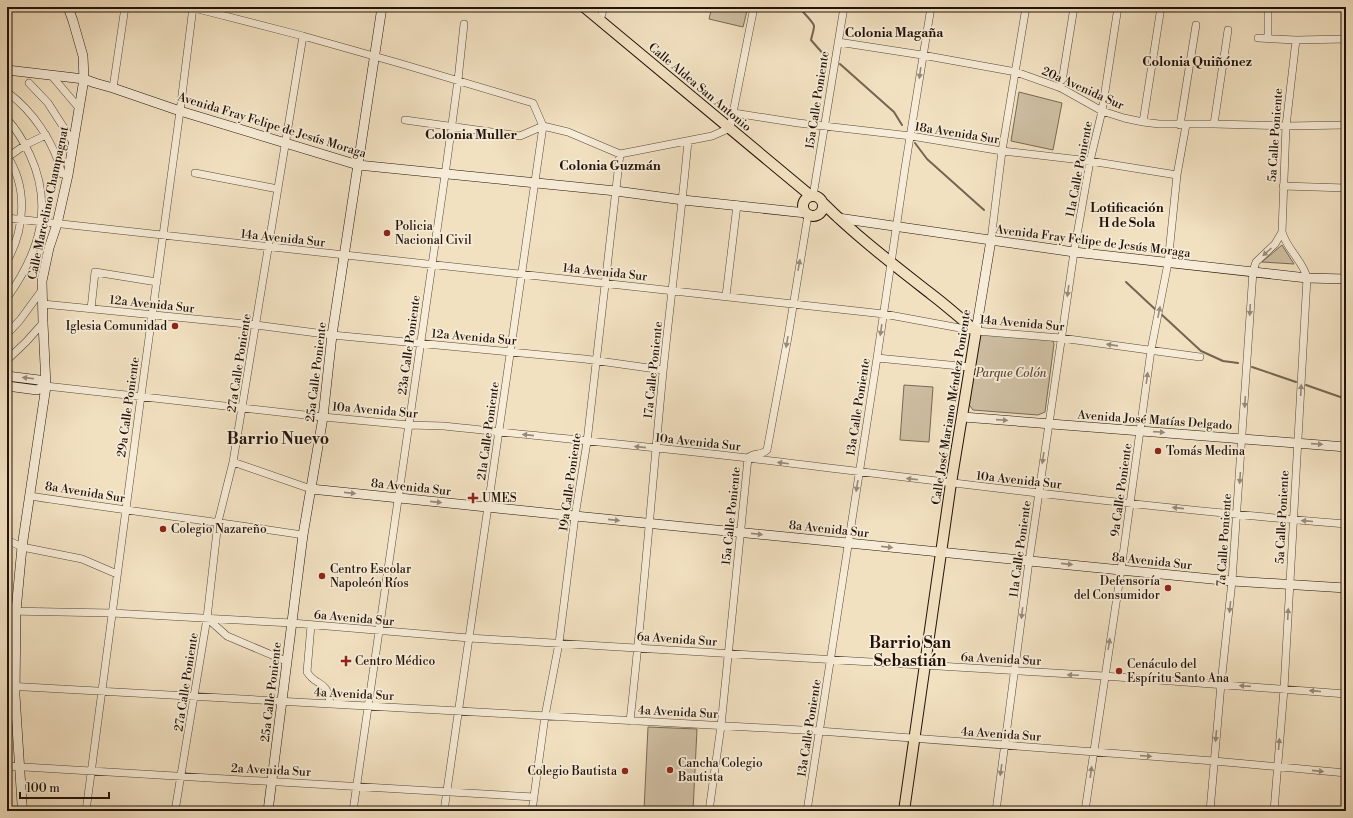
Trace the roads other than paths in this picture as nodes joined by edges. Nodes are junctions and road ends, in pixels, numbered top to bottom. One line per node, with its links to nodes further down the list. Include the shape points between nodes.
1 (68, 7): 30 (street, Calle Marcelino Champagnat, via 83,56)
2 (125, 7): 33 (street)
3 (192, 7): 19 (street); 37 (street, 29a Calle Poniente)
4 (382, 7): 26 (street, 25a Calle Poniente)
5 (584, 7): 15 (main road, Calle Aldea San Antonio)
6 (604, 7): 15 (street)
7 (754, 7): 39 (street)
8 (844, 7): 24 (street, 15a Calle Poniente)
9 (931, 7): 25 (street, 13a Calle Poniente)
10 (1026, 7): 28 (street, Calle José Mariano Méndez Poniente)
11 (1074, 7): 34 (street)
12 (1118, 7): 38 (street, 11a Calle Poniente)
13 (1161, 7): 42 (street)
14 (1268, 7): 21 (street)
15 (600, 20): 50 (main road, Calle Aldea San Antonio)
16 (464, 24): 31 (street, 23a Calle Poniente)
17 (1196, 25): 44 (street, 9a Calle Poniente)
18 (1228, 30): 43 (street)
19 (303, 36): 26 (street); 55 (street, 27a Calle Poniente)
20 (1258, 38): 21 (street)
21 (1268, 38): 23 (street)
22 (1346, 39): 23 (street)
23 (1296, 40): 48 (street, 5a Calle Poniente)
24 (838, 42): 25 (street, 20a Avenida Sur); 47 (street, 15a Calle Poniente)
25 (922, 55): 28 (street, 20a Avenida Sur); 52 (street, 13a Calle Poniente, one-way to 52)
26 (375, 56): 31 (street); 61 (street, 25a Calle Poniente)
27 (7, 70): 29 (street, Avenida Fray Felipe de Jesús Moraga)
28 (1016, 72): 34 (street, 20a Avenida Sur); 57 (street, Calle José Mariano Méndez Poniente)
29 (51, 75): 30 (street, Avenida Fray Felipe de Jesús Moraga); 36 (street)
30 (84, 79): 33 (street, Avenida Fray Felipe de Jesús Moraga); 36 (street, Calle Marcelino Champagnat)
31 (458, 80): 46 (street, via 533,103); 49 (street, 23a Calle Poniente)
32 (29, 83): 54 (street, via 48,103)
33 (114, 88): 37 (street, Avenida Fray Felipe de Jesús Moraga)
34 (1061, 88): 38 (street, 20a Avenida Sur)
35 (7, 92): 51 (street)
36 (79, 108): 54 (street, Calle Marcelino Champagnat)
37 (180, 111): 55 (street, Avenida Fray Felipe de Jesús Moraga); 82 (street, 29a Calle Poniente)
38 (1102, 111): 42 (street, 20a Avenida Sur); 60 (street, 11a Calle Poniente)
39 (734, 113): 47 (street, 18a Avenida Sur); 50 (street)
40 (7, 119): 56 (street)
41 (405, 120): 49 (street)
42 (1143, 122): 44 (street, 20a Avenida Sur)
43 (1214, 124): 44 (street, 20a Avenida Sur); 48 (street, 20a Avenida Sur)
44 (1183, 125): 65 (street, 9a Calle Poniente)
45 (1346, 125): 48 (street, 20a Avenida Sur)
46 (543, 126): 49 (street, via 521,136); 58 (street, via 568,132); 66 (street, 21a Calle Poniente)
47 (825, 126): 52 (street, 18a Avenida Sur); 74 (street, 15a Calle Poniente)
48 (1286, 126): 67 (street, 5a Calle Poniente)
49 (452, 127): 64 (street, 23a Calle Poniente)
50 (730, 128): 53 (street, via 712,136); 74 (main road, Calle Aldea San Antonio, via 800,187)
51 (46, 135): 56 (street); 63 (street)
52 (910, 136): 57 (street, 18a Avenida Sur); 80 (street, 13a Calle Poniente)
53 (688, 141): 58 (street); 71 (street, 17a Calle Poniente)
54 (74, 142): 79 (street, Calle Marcelino Champagnat)
55 (285, 143): 61 (street, Avenida Fray Felipe de Jesús Moraga); 69 (street, 27a Calle Poniente)
56 (25, 145): 59 (street); 78 (street, via 41,187)
57 (1002, 151): 60 (street, 18a Avenida Sur); 83 (street, Calle José Mariano Méndez Poniente)
58 (620, 154): 70 (street, 19a Calle Poniente)
59 (8, 157): 77 (street, via 20,190)
60 (1090, 162): 65 (street, 18a Avenida Sur); 85 (street, 11a Calle Poniente)
61 (358, 165): 64 (street, Avenida Fray Felipe de Jesús Moraga); 86 (street, 25a Calle Poniente)
62 (195, 173): 69 (street)
63 (62, 174)
64 (445, 175): 66 (street, Avenida Fray Felipe de Jesús Moraga); 90 (street, 23a Calle Poniente)
65 (1177, 175): 89 (street, 9a Calle Poniente)
66 (535, 183): 70 (street, Avenida Fray Felipe de Jesús Moraga); 92 (street, 21a Calle Poniente)
67 (1283, 186): 68 (street); 81 (street, 5a Calle Poniente)
68 (1346, 188)
69 (278, 189): 84 (street, 27a Calle Poniente)
70 (616, 191): 71 (street, Avenida Fray Felipe de Jesús Moraga); 96 (street, 19a Calle Poniente)
71 (683, 200): 73 (street, Avenida Fray Felipe de Jesús Moraga); 98 (street, 17a Calle Poniente)
72 (823, 203): 74 (main road, Calle Aldea San Antonio, via 819,198); 74 (main road, via 823,209); 76 (main road)
73 (737, 205): 74 (street, Avenida Fray Felipe de Jesús Moraga); 99 (street)
74 (807, 207): 76 (main road); 102 (street, 15a Calle Poniente, one-way to 74)
75 (7, 218): 77 (street, 14a Avenida Sur)
76 (838, 218): 80 (street, Avenida Fray Felipe de Jesús Moraga); 88 (main road)
77 (21, 220): 78 (street, 14a Avenida Sur); 87 (street)
78 (41, 222): 79 (street, 14a Avenida Sur); 100 (street, via 29,262)
79 (57, 224): 82 (street, 14a Avenida Sur); 97 (street, Calle Marcelino Champagnat, via 43,276)
80 (896, 226): 83 (street, Avenida Fray Felipe de Jesús Moraga); 88 (street, 13a Calle Poniente)
81 (1282, 232): 91 (street, one-way to 91, via 1275,244 1256,262); 93 (street, 5a Calle Poniente, via 1286,244 1306,271)
82 (163, 236): 84 (street, 14a Avenida Sur); 95 (street, 29a Calle Poniente)
83 (991, 240): 85 (street, Avenida Fray Felipe de Jesús Moraga); 108 (street, Calle José Mariano Méndez Poniente)
84 (269, 248): 86 (street, 14a Avenida Sur); 107 (street, 27a Calle Poniente)
85 (1074, 252): 89 (street, Avenida Fray Felipe de Jesús Moraga); 111 (street, 11a Calle Poniente, one-way to 111)
86 (344, 256): 90 (street, 14a Avenida Sur); 110 (street, 25a Calle Poniente)
87 (7, 260)
88 (891, 263): 104 (street, 13a Calle Poniente); 108 (main road)
89 (1168, 263): 91 (street, Avenida Fray Felipe de Jesús Moraga); 113 (street, 9a Calle Poniente, one-way to 89)
90 (432, 265): 92 (street, 14a Avenida Sur); 112 (street, 23a Calle Poniente)
91 (1253, 271): 93 (street, Avenida Fray Felipe de Jesús Moraga); 132 (street, 7a Calle Poniente, one-way to 132)
92 (521, 274): 96 (street, 14a Avenida Sur); 114 (street, 21a Calle Poniente)
93 (1307, 278): 94 (street, Avenida Fray Felipe de Jesús Moraga); 134 (street, 5a Calle Poniente, one-way to 93)
94 (1346, 279)
95 (157, 282): 103 (street, via 95,272); 105 (street, 29a Calle Poniente)
96 (605, 283): 98 (street, 14a Avenida Sur); 118 (street, 19a Calle Poniente)
97 (42, 290): 101 (street, Calle Marcelino Champagnat); 109 (street)
98 (673, 290): 99 (street, 14a Avenida Sur); 120 (street, 17a Calle Poniente)
99 (726, 296): 102 (street, 14a Avenida Sur)
100 (7, 298)
101 (44, 304): 103 (street, 12a Avenida Sur); 106 (street, Calle Marcelino Champagnat)
102 (792, 304): 104 (street, 14a Avenida Sur); 137 (street, 15a Calle Poniente, one-way to 137, via 767,450)
103 (91, 309): 105 (street, 12a Avenida Sur)
104 (884, 314): 108 (street, 14a Avenida Sur); 115 (street, 13a Calle Poniente, one-way to 115)
105 (152, 315): 107 (street, 12a Avenida Sur); 124 (street, 29a Calle Poniente)
106 (43, 323): 117 (street); 123 (street, Calle Marcelino Champagnat)
107 (256, 325): 110 (street, 12a Avenida Sur); 125 (street, 27a Calle Poniente)
108 (976, 331): 111 (street, 14a Avenida Sur); 119 (main road, Calle José Mariano Méndez Poniente)
109 (7, 334)
110 (332, 335): 112 (street, 12a Avenida Sur); 126 (street, 25a Calle Poniente)
111 (1061, 338): 113 (street, 14a Avenida Sur, one-way to 111); 128 (street, 11a Calle Poniente)
112 (421, 344): 114 (street, 12a Avenida Sur); 129 (street, 23a Calle Poniente)
113 (1151, 350): 116 (street, 14a Avenida Sur); 130 (street, 9a Calle Poniente, one-way to 113)
114 (510, 352): 118 (street, 12a Avenida Sur); 131 (street, 21a Calle Poniente)
115 (878, 358): 119 (street); 139 (street, 13a Calle Poniente)
116 (1200, 358)
117 (7, 360)
118 (596, 361): 120 (street, 12a Avenida Sur); 133 (street, 19a Calle Poniente)
119 (970, 367): 127 (main road, Calle José Mariano Méndez Poniente)
120 (663, 370): 136 (street, 17a Calle Poniente)
121 (7, 376): 123 (street, one-way to 121, via 39,380)
122 (7, 386): 123 (street, via 38,390)
123 (46, 386): 124 (street, 10a Avenida Sur); 143 (street, Calle Marcelino Champagnat)
124 (140, 396): 125 (street, 10a Avenida Sur); 147 (street, 29a Calle Poniente)
125 (242, 407): 126 (street, 10a Avenida Sur); 138 (street, 27a Calle Poniente)
126 (323, 417): 129 (street, 10a Avenida Sur); 141 (street, 25a Calle Poniente)
127 (963, 417): 128 (street, Avenida José Matías Delgado, one-way to 128); 140 (main road, Calle José Mariano Méndez Poniente)
128 (1048, 424): 130 (street, Avenida José Matías Delgado); 142 (street, 11a Calle Poniente, one-way to 142)
129 (409, 425): 131 (street, 10a Avenida Sur); 144 (street, 23a Calle Poniente)
130 (1140, 431): 132 (street, Avenida José Matías Delgado, one-way to 132); 145 (street, 9a Calle Poniente)
131 (499, 432): 133 (street, 10a Avenida Sur, one-way to 131); 146 (street, 21a Calle Poniente)
132 (1242, 439): 134 (street, Avenida José Matías Delgado); 148 (street, 7a Calle Poniente, one-way to 148)
133 (587, 442): 136 (street, 10a Avenida Sur, one-way to 133); 149 (street, 19a Calle Poniente)
134 (1298, 443): 135 (street, Avenida José Matías Delgado, one-way to 135); 150 (street, 5a Calle Poniente)
135 (1346, 447)
136 (656, 449): 137 (street, 10a Avenida Sur); 152 (street, 17a Calle Poniente)
137 (748, 458): 139 (street, 10a Avenida Sur, one-way to 137); 154 (street, 15a Calle Poniente)
138 (233, 462): 141 (street); 151 (street, 27a Calle Poniente)
139 (859, 472): 140 (street, 10a Avenida Sur, one-way to 139); 157 (street, 13a Calle Poniente, one-way to 157)
140 (951, 483): 142 (street, 10a Avenida Sur); 159 (main road, Calle José Mariano Méndez Poniente)
141 (311, 489): 144 (street, 8a Avenida Sur, one-way to 144); 155 (street, 25a Calle Poniente)
142 (1038, 493): 145 (street, 10a Avenida Sur); 160 (street, 11a Calle Poniente)
143 (30, 496): 147 (street, 8a Avenida Sur); 158 (street, Calle Marcelino Champagnat)
144 (398, 498): 146 (street, 8a Avenida Sur, one-way to 146); 171 (street, 23a Calle Poniente)
145 (1130, 503): 148 (street, 10a Avenida Sur, one-way to 145); 161 (street, 9a Calle Poniente)
146 (488, 507): 149 (street, 8a Avenida Sur); 172 (street, 21a Calle Poniente)
147 (125, 510): 151 (street, 8a Avenida Sur); 162 (street, 29a Calle Poniente)
148 (1238, 514): 150 (street, 10a Avenida Sur); 163 (street, 7a Calle Poniente)
149 (575, 516): 152 (street, 8a Avenida Sur, one-way to 152); 173 (street, 19a Calle Poniente)
150 (1293, 520): 153 (street, 10a Avenida Sur, one-way to 150); 164 (street, 5a Calle Poniente)
151 (218, 522): 155 (street, 8a Avenida Sur); 168 (street, 27a Calle Poniente)
152 (649, 523): 154 (street, 8a Avenida Sur); 174 (street, 17a Calle Poniente)
153 (1346, 524)
154 (741, 532): 157 (street, 8a Avenida Sur, one-way to 157); 175 (street, 15a Calle Poniente)
155 (303, 535): 169 (street, 25a Calle Poniente)
156 (7, 540): 158 (street)
157 (848, 543): 159 (street, 8a Avenida Sur, one-way to 159); 176 (street, 13a Calle Poniente)
158 (22, 547): 162 (street, via 76,558); 166 (street, Calle Marcelino Champagnat)
159 (942, 552): 160 (street, 8a Avenida Sur); 178 (main road, Calle José Mariano Méndez Poniente)
160 (1029, 560): 161 (street, 8a Avenida Sur, one-way to 161); 179 (street, 11a Calle Poniente, one-way to 179)
161 (1121, 570): 163 (street, 8a Avenida Sur); 180 (street, 9a Calle Poniente, one-way to 161)
162 (117, 574): 167 (street, 29a Calle Poniente)
163 (1232, 581): 164 (street, 8a Avenida Sur); 181 (street, 7a Calle Poniente, one-way to 181)
164 (1289, 585): 165 (street, 8a Avenida Sur); 183 (street, 5a Calle Poniente, one-way to 164)
165 (1346, 588)
166 (11, 611): 167 (street, 6a Avenida Sur); 182 (street, Calle Marcelino Champagnat)
167 (112, 613): 168 (street, 6a Avenida Sur); 184 (street, 29a Calle Poniente)
168 (207, 618): 169 (street, 6a Avenida Sur); 177 (street, via 227,636); 186 (street, 27a Calle Poniente)
169 (292, 623): 170 (street, 6a Avenida Sur); 177 (street, 25a Calle Poniente)
170 (311, 625): 171 (street, 6a Avenida Sur); 188 (street, via 307,672 327,689)
171 (378, 631): 172 (street, 6a Avenida Sur); 189 (street, 23a Calle Poniente)
172 (469, 638): 173 (street, 6a Avenida Sur); 190 (street, 21a Calle Poniente)
173 (559, 643): 174 (street, 6a Avenida Sur); 191 (street, 19a Calle Poniente)
174 (638, 647): 175 (street, 6a Avenida Sur); 192 (street, 17a Calle Poniente)
175 (728, 653): 176 (street, 6a Avenida Sur); 193 (street, 15a Calle Poniente)
176 (830, 660): 178 (street, 6a Avenida Sur); 194 (street, 13a Calle Poniente)
177 (286, 661): 187 (street, 25a Calle Poniente)
178 (926, 666): 179 (street, 6a Avenida Sur); 195 (main road, Calle José Mariano Méndez Poniente)
179 (1014, 671): 180 (street, 6a Avenida Sur, one-way to 179); 196 (street, 11a Calle Poniente)
180 (1104, 676): 181 (street, 6a Avenida Sur); 197 (street, 9a Calle Poniente)
181 (1221, 684): 183 (street, 6a Avenida Sur, one-way to 181); 198 (street, 7a Calle Poniente, one-way to 198)
182 (11, 686): 184 (street, 4a Avenida Sur); 201 (street, Calle Marcelino Champagnat)
183 (1284, 689): 185 (street, 6a Avenida Sur, one-way to 183); 200 (street, 5a Calle Poniente, one-way to 183)
184 (102, 691): 186 (street, 4a Avenida Sur); 202 (street, 29a Calle Poniente)
185 (1346, 694)
186 (194, 697): 187 (street, 4a Avenida Sur); 204 (street, 27a Calle Poniente)
187 (281, 701): 188 (street, 4a Avenida Sur); 205 (street, 25a Calle Poniente)
188 (330, 704): 189 (street, 4a Avenida Sur)
189 (368, 706): 190 (street, 4a Avenida Sur); 206 (street, 23a Calle Poniente)
190 (459, 711): 191 (street, 4a Avenida Sur); 207 (street, 21a Calle Poniente)
191 (545, 716): 192 (street, 4a Avenida Sur); 209 (street, 19a Calle Poniente)
192 (630, 721): 193 (street, 4a Avenida Sur)
193 (721, 726): 194 (street, 4a Avenida Sur); 217 (street, 15a Calle Poniente)
194 (819, 731): 195 (street, 4a Avenida Sur); 218 (street, 13a Calle Poniente)
195 (915, 738): 196 (street, 4a Avenida Sur); 219 (main road, Calle José Mariano Méndez Poniente)
196 (1004, 745): 197 (street, 4a Avenida Sur); 220 (street, 11a Calle Poniente, one-way to 220)
197 (1093, 752): 198 (street, 4a Avenida Sur, one-way to 198); 221 (street, 9a Calle Poniente, one-way to 197)
198 (1214, 761): 200 (street, 4a Avenida Sur); 222 (street, 7a Calle Poniente)
199 (7, 766): 201 (street, 2a Avenida Sur)
200 (1277, 766): 203 (street, 4a Avenida Sur, one-way to 203); 223 (street, 5a Calle Poniente)
201 (20, 767): 202 (street, 2a Avenida Sur); 210 (street, Calle Marcelino Champagnat)
202 (91, 771): 204 (street, 2a Avenida Sur); 211 (street, 29a Calle Poniente)
203 (1346, 773)
204 (181, 776): 205 (street, 2a Avenida Sur); 212 (street, 27a Calle Poniente)
205 (273, 782): 206 (street, 2a Avenida Sur); 213 (street, 25a Calle Poniente)
206 (356, 786): 207 (street, 2a Avenida Sur); 214 (street, 23a Calle Poniente)
207 (447, 793): 209 (street, 2a Avenida Sur); 215 (street, 21a Calle Poniente)
208 (1346, 794): 224 (street)
209 (534, 797): 216 (street, 19a Calle Poniente)
210 (23, 811)
211 (86, 811)
212 (175, 811)
213 (268, 811)
214 (354, 811)
215 (444, 811)
216 (532, 811)
217 (709, 811)
218 (807, 811)
219 (904, 811)
220 (996, 811)
221 (1085, 811)
222 (1210, 811)
223 (1274, 811)
224 (1345, 811)

